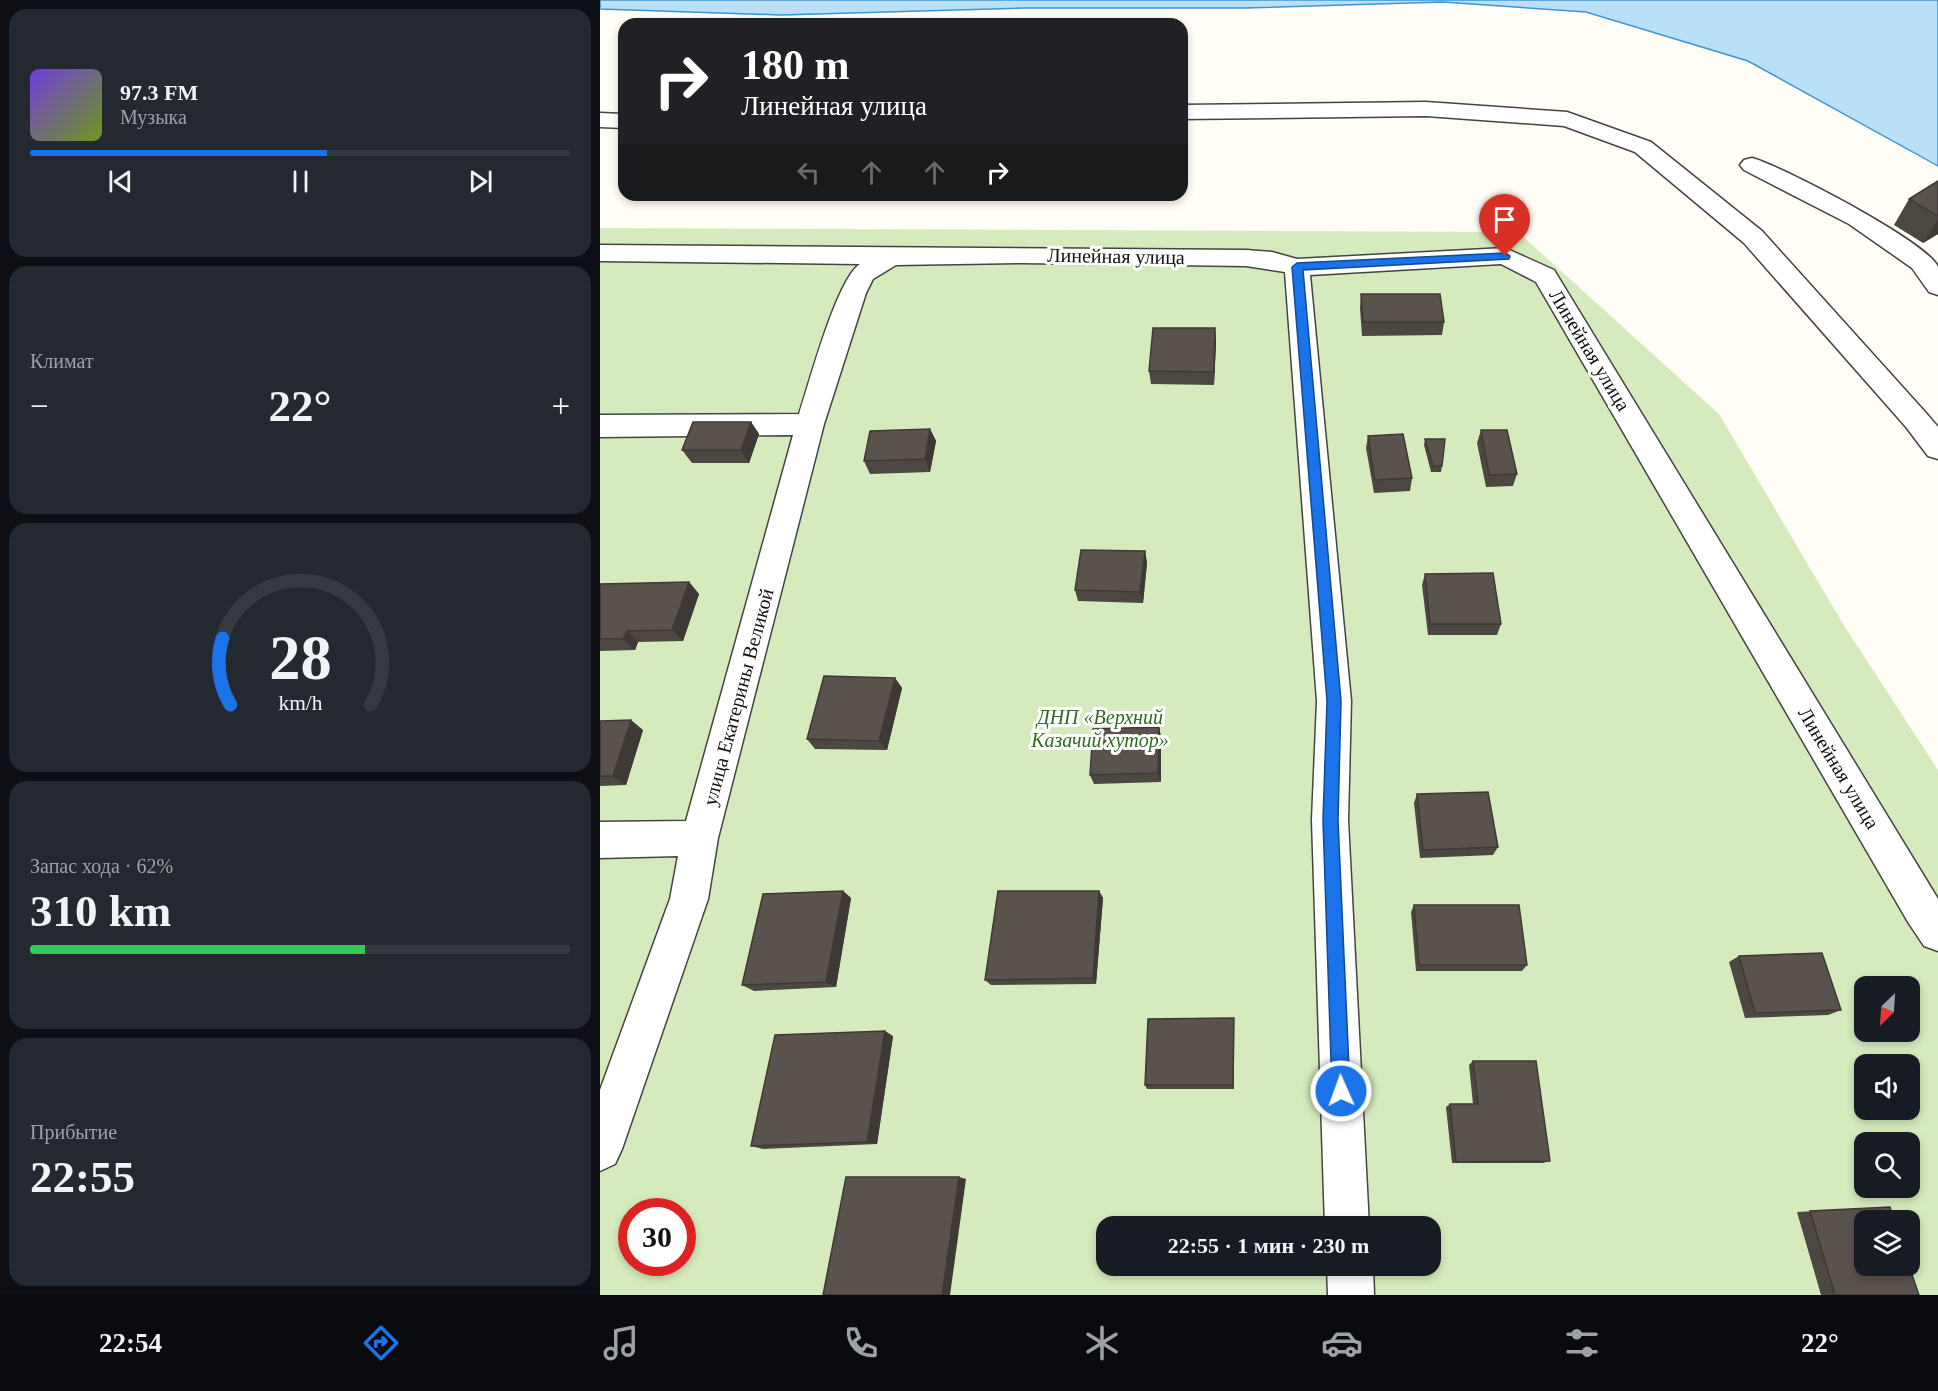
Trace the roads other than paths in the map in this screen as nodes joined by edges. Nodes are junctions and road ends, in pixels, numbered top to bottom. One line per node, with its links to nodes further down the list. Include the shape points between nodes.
1 (1188, 112): 11 (street, via 1426,109 1555,118 1643,147 1753,237)
2 (600, 120): 3 (street)
3 (618, 121)
4 (1752, 165): 8 (street, via 1858,219 1921,262)
5 (600, 253): 6 (street, Линейная улица)
6 (891, 257): 7 (street, Линейная улица, via 1246,258); 9 (street, улица Екатерины Великой, via 863,274 853,293)
7 (1297, 267): 14 (street, Линейная улица, via 1505,256 1545,276); 16 (street, via 1334,701 1330,820)
8 (1938, 286)
9 (810, 424): 10 (street); 12 (street, улица Екатерины Великой)
10 (600, 426)
11 (1938, 448)
12 (700, 838): 13 (street); 15 (street, улица Екатерины Великой, via 689,899)
13 (600, 840)
14 (1938, 932)
15 (600, 1149)
16 (1347, 1216)
17 (1350, 1276): 18 (street)
18 (1351, 1295)

